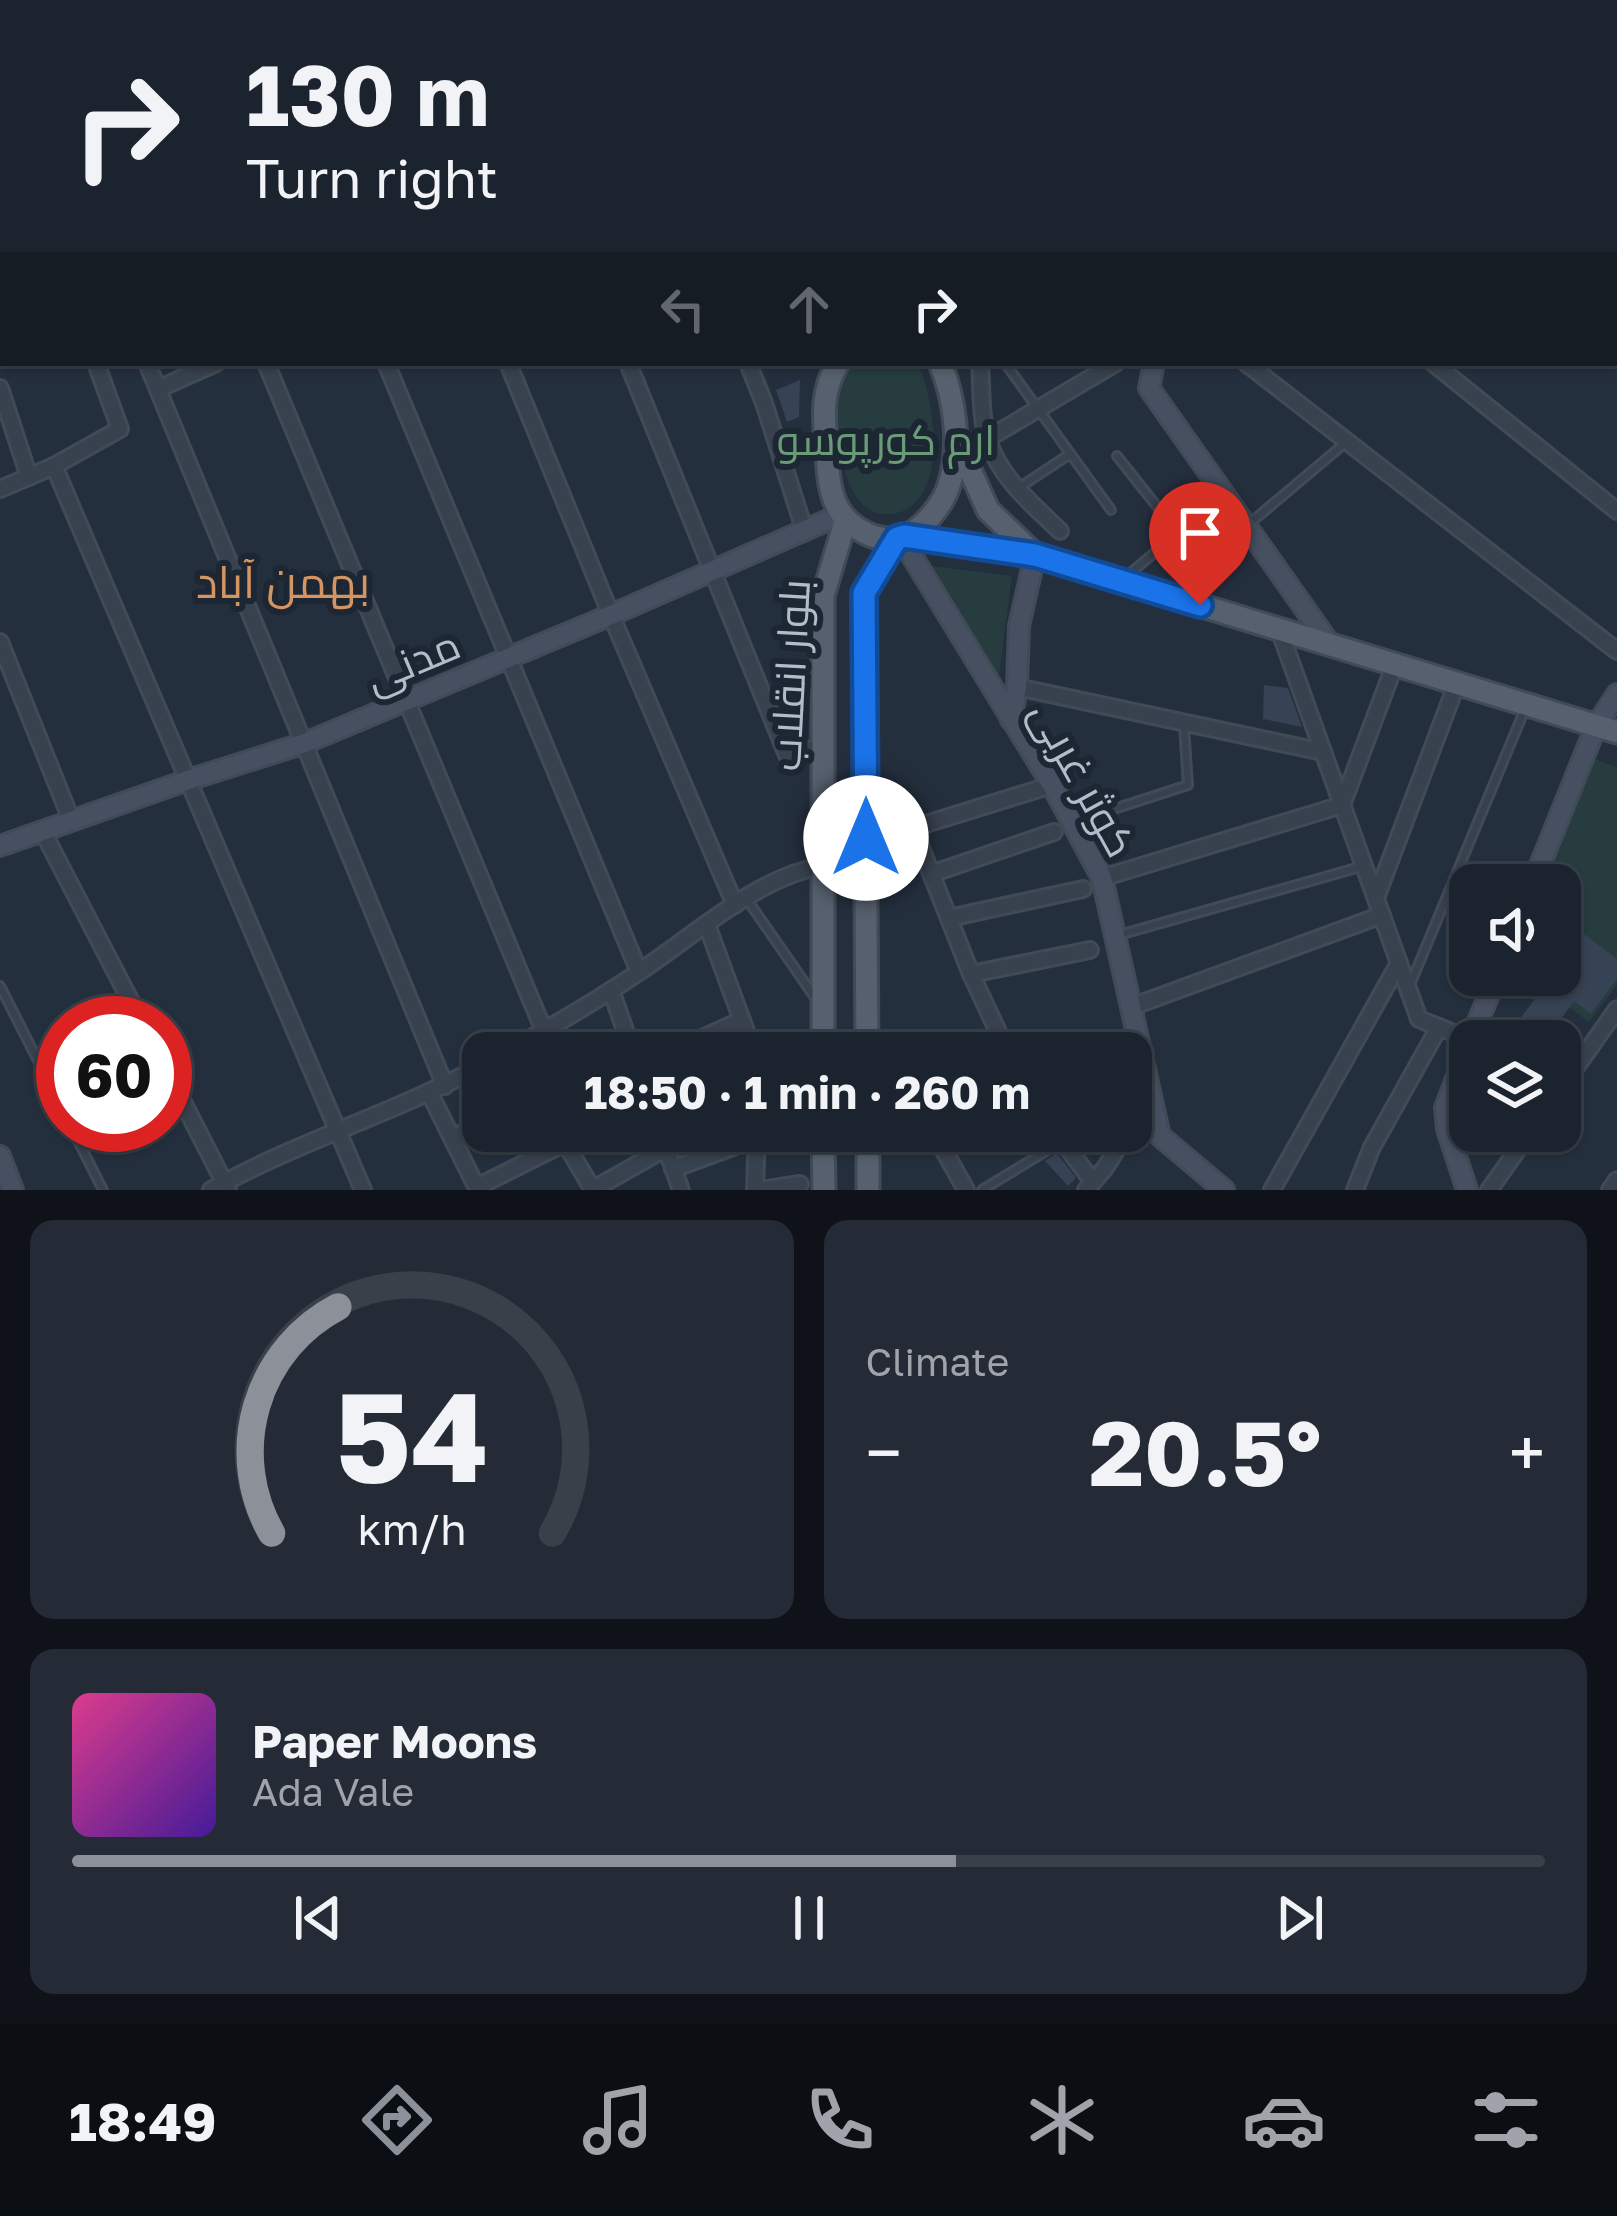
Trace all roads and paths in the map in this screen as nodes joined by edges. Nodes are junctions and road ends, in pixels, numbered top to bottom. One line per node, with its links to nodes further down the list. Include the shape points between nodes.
1 (97, 366): 27 (street, via 120,429)
2 (148, 366): 19 (street)
3 (209, 366): 19 (street)
4 (267, 366): 51 (street)
5 (387, 366): 46 (street)
6 (509, 366): 41 (street)
7 (629, 366): 39 (street)
8 (749, 366): 36 (street)
9 (822, 366): 20 (main road)
10 (837, 366): 20 (main road)
11 (941, 366): 23 (main road)
12 (980, 366): 22 (street)
13 (1007, 366): 21 (lane)
14 (1153, 366): 34 (main road, via 1149,388)
15 (1250, 366): 24 (street)
16 (1437, 366): 32 (street)
17 (1088, 370): 21 (street)
18 (0, 388): 28 (street)
19 (158, 389): 57 (street)
20 (823, 401): 33 (main road, via 831,489)
21 (1037, 408): 22 (street); 25 (lane)
22 (987, 439): 30 (street)
23 (957, 441): 37 (main road, بلوار انقلاب, via 937,509); 38 (main road, via 988,510)
24 (1347, 442): 34 (lane); 45 (street)
25 (1070, 454): 30 (lane); 31 (lane)
26 (1117, 456): 40 (lane, via 1178,532)
27 (54, 466): 28 (street); 60 (street)
28 (29, 477): 29 (street)
29 (0, 489)
30 (1017, 489): 35 (street)
31 (1111, 510)
32 (1617, 511)
33 (844, 517): 36 (main road, مدنی); 37 (main road, via 861,531); 56 (main road, بلوار انقلاب, via 823,596)
34 (1246, 526): 44 (main road)
35 (1060, 531)
36 (805, 532): 39 (main road, مدنی)
37 (901, 537): 38 (main road); 53 (main road, کوثر غربی); 100 (main road, بلوار انقلاب, via 864,593)
38 (1035, 555): 40 (main road); 49 (main road, via 1019,626)
39 (714, 571): 41 (main road, مدنی); 59 (street)
40 (1120, 581): 42 (main road)
41 (611, 615): 46 (main road, مدنی); 77 (street)
42 (1280, 629): 44 (main road); 58 (street)
43 (0, 642): 63 (street)
44 (1329, 643): 47 (main road)
45 (1617, 651)
46 (508, 659): 51 (main road, مدنی); 84 (street)
47 (1395, 664): 48 (main road); 62 (street)
48 (1457, 683): 52 (main road); 76 (street)
49 (1017, 687): 53 (main road); 54 (street)
50 (1617, 694): 55 (main road)
51 (406, 702): 57 (main road, مدنی); 95 (street)
52 (1526, 705): 55 (main road); 87 (lane)
53 (1011, 720): 61 (main road, کوثر غربی)
54 (1184, 722): 58 (street); 64 (lane, via 1188,785)
55 (1606, 729): 70 (main road)
56 (822, 740): 59 (lane); 72 (main road, بلوار انقلاب)
57 (304, 743): 60 (main road, مدنی); 107 (street)
58 (1323, 752): 62 (street)
59 (787, 755)
60 (188, 780): 63 (main road, مدنی); 112 (street)
61 (1052, 785): 64 (main road, کوثر غربی); 66 (street)
62 (1342, 805): 71 (street); 74 (street)
63 (72, 821): 67 (main road, مدنی)
64 (1073, 822): 74 (main road, کوثر غربی)
65 (880, 825): 66 (street)
66 (913, 828): 73 (street)
67 (43, 832): 69 (main road, مدنی); 89 (street)
68 (1054, 832): 73 (street)
69 (0, 846)
70 (1542, 864)
71 (1364, 865): 76 (street); 81 (lane)
72 (822, 866): 77 (street, via 799,869); 91 (main road, بلوار انقلاب)
73 (931, 874): 79 (street)
74 (1102, 878): 81 (main road, کوثر غربی)
75 (1083, 889): 79 (street)
76 (1376, 898): 78 (street)
77 (741, 902): 80 (street); 91 (lane)
78 (1382, 915): 83 (street); 90 (street)
79 (949, 918): 85 (street)
80 (707, 925): 84 (street); 93 (street)
81 (1115, 936): 90 (main road, کوثر غربی)
82 (1090, 950): 85 (street)
83 (1399, 963): 87 (street); 149 (street)
84 (639, 972): 88 (street)
85 (970, 974): 101 (street)
86 (0, 986): 104 (lane)
87 (1408, 988): 94 (street, via 1419,1019)
88 (611, 990): 95 (street); 96 (street)
89 (128, 996)
90 (1131, 1006): 102 (main road, کوثر غربی)
91 (823, 1009): 99 (main road, بلوار انقلاب)
92 (1617, 1009): 105 (street)
93 (742, 1019): 97 (street); 98 (street)
94 (1439, 1027): 103 (street); 150 (street)
95 (544, 1031)
96 (626, 1032)
97 (714, 1032)
98 (747, 1032)
99 (823, 1032)
100 (867, 1032)
101 (997, 1032)
102 (1137, 1032)
103 (1449, 1032)
104 (36, 1057)
105 (1581, 1060)
106 (462, 1077): 107 (street)
107 (445, 1086): 108 (street)
108 (430, 1094): 112 (street); 115 (street)
109 (1449, 1097): 114 (main road)
110 (1152, 1099): 148 (main road, کوثر غربی, via 1160,1136)
111 (192, 1123): 136 (street)
112 (338, 1130): 136 (street); 140 (street)
113 (462, 1133): 115 (street)
114 (1449, 1135)
115 (452, 1138): 137 (street)
116 (84, 1152): 139 (lane)
117 (537, 1152): 137 (street)
118 (570, 1152): 141 (street)
119 (659, 1152): 141 (street)
120 (668, 1152): 132 (street)
121 (716, 1152): 132 (street)
122 (757, 1152): 143 (street)
123 (824, 1152): 144 (main road)
124 (868, 1152): 145 (main road)
125 (945, 1152): 146 (street)
126 (1036, 1152): 147 (lane)
127 (1069, 1152): 135 (street)
128 (1114, 1152): 135 (street)
129 (1455, 1152): 151 (main road)
130 (1516, 1152): 152 (street)
131 (0, 1156): 138 (main road)
132 (674, 1169): 142 (street)
133 (1617, 1180): 153 (street)
134 (800, 1184): 143 (street)
135 (1090, 1186)
136 (222, 1187)
137 (477, 1189)
138 (13, 1190)
139 (104, 1190)
140 (363, 1190)
141 (592, 1190)
142 (681, 1190)
143 (758, 1190)
144 (824, 1190)
145 (868, 1190)
146 (966, 1190)
147 (982, 1190)
148 (1224, 1190)
149 (1272, 1190)
150 (1355, 1190)
151 (1467, 1190)
152 (1489, 1190)
153 (1610, 1190)

